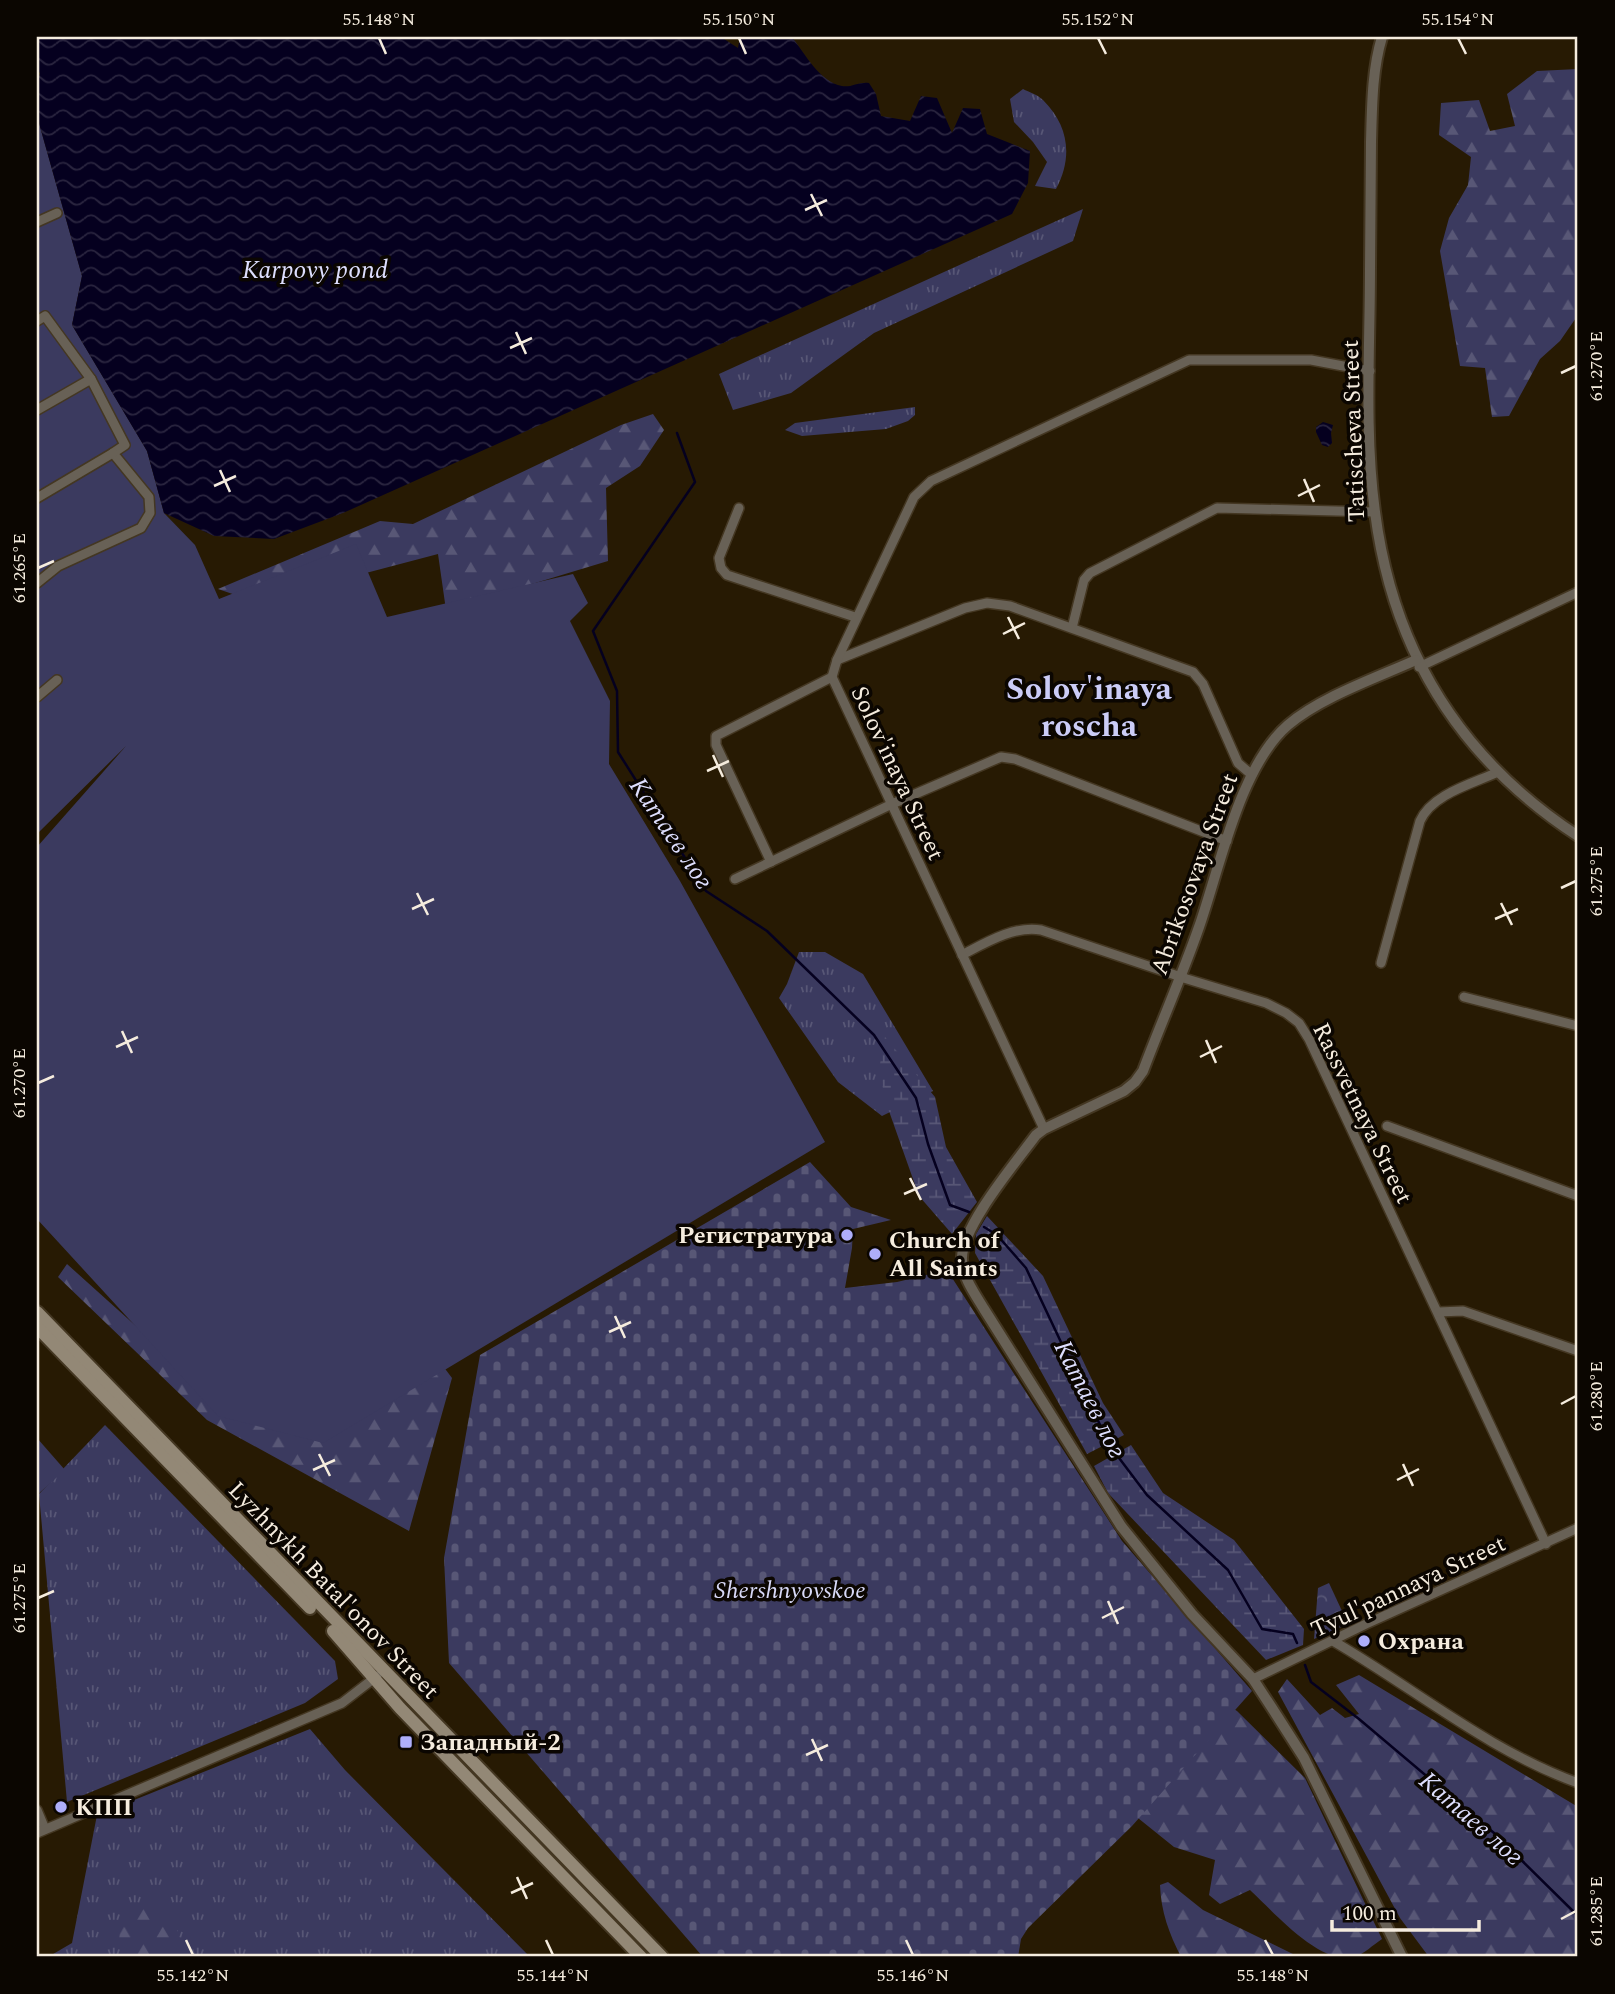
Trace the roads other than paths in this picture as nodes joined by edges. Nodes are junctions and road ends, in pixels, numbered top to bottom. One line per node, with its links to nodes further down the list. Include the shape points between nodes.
1 (1382, 37): 5 (street, Tatischeva Street, via 1371,106)
2 (57, 213): 3 (street)
3 (37, 222)
4 (41, 319): 6 (street)
5 (1370, 371): 11 (street, Tatischeva Street); 14 (street, Solov'inaya Street, via 1311,360 1189,360 944,475 914,497)
6 (91, 379): 7 (street); 8 (street, via 125,445)
7 (37, 410)
8 (113, 453): 9 (street); 12 (street, via 149,497 150,513 141,528 58,566)
9 (37, 498)
10 (739, 508): 14 (street, via 719,558 723,571)
11 (1375, 512): 15 (street, via 1217,508 1090,573 1084,580); 17 (street, Tatischeva Street, via 1391,593)
12 (37, 583)
13 (1578, 592): 17 (street)
14 (855, 617): 16 (street, Solov'inaya Street)
15 (1072, 628): 16 (street, via 1010,606 987,603); 22 (street, via 1193,671 1238,763)
16 (836, 660): 18 (street, Solov'inaya Street)
17 (1418, 663): 21 (street, Tatischeva Street, via 1438,698); 22 (street, Abrikosovaya Street, via 1313,707 1276,737)
18 (832, 677): 23 (street, Solov'inaya Street); 26 (street, via 716,736 716,745)
19 (57, 680): 20 (street)
20 (37, 698)
21 (1498, 772): 24 (street, Tatischeva Street); 29 (street, via 1426,808)
22 (1252, 775): 25 (street, Abrikosovaya Street)
23 (892, 804): 25 (street, via 993,759 1009,757); 26 (street); 28 (street, Solov'inaya Street)
24 (1578, 836)
25 (1227, 841): 30 (street, Abrikosovaya Street)
26 (771, 862): 27 (street)
27 (735, 879)
28 (962, 955): 30 (street, Rassvetnaya Street, via 992,940 1034,929); 34 (street, Solov'inaya Street)
29 (1381, 963)
30 (1180, 977): 34 (street, Abrikosovaya Street, via 1135,1082); 37 (street, Rassvetnaya Street, via 1266,1003 1299,1023)
31 (1464, 997): 32 (street)
32 (1578, 1026)
33 (1387, 1126): 35 (street)
34 (1044, 1129): 44 (street, via 990,1199 963,1245 968,1281 1122,1526 1185,1606)
35 (1578, 1196)
36 (37, 1312): 43 (main road, Lyzhnykh Batal'onov Street)
37 (1438, 1312): 39 (street, via 1463,1311); 41 (street, Rassvetnaya Street)
38 (37, 1327): 43 (main road, Lyzhnykh Batal'onov Street)
39 (1578, 1352)
40 (1578, 1528): 41 (street, Tyul'pannaya Street)
41 (1546, 1544): 42 (street, Tyul'pannaya Street)
42 (1333, 1641): 44 (street, Tyul'pannaya Street); 45 (street, via 1515,1756)
43 (379, 1674): 47 (street, via 342,1703); 48 (main road, Lyzhnykh Batal'onov Street, via 400,1708); 49 (main road, Lyzhnykh Batal'onov Street)
44 (1253, 1679): 50 (street, via 1304,1758)
45 (1578, 1783)
46 (37, 1810): 47 (street)
47 (41, 1831)
48 (641, 1957)
49 (662, 1957)
50 (1402, 1957)

